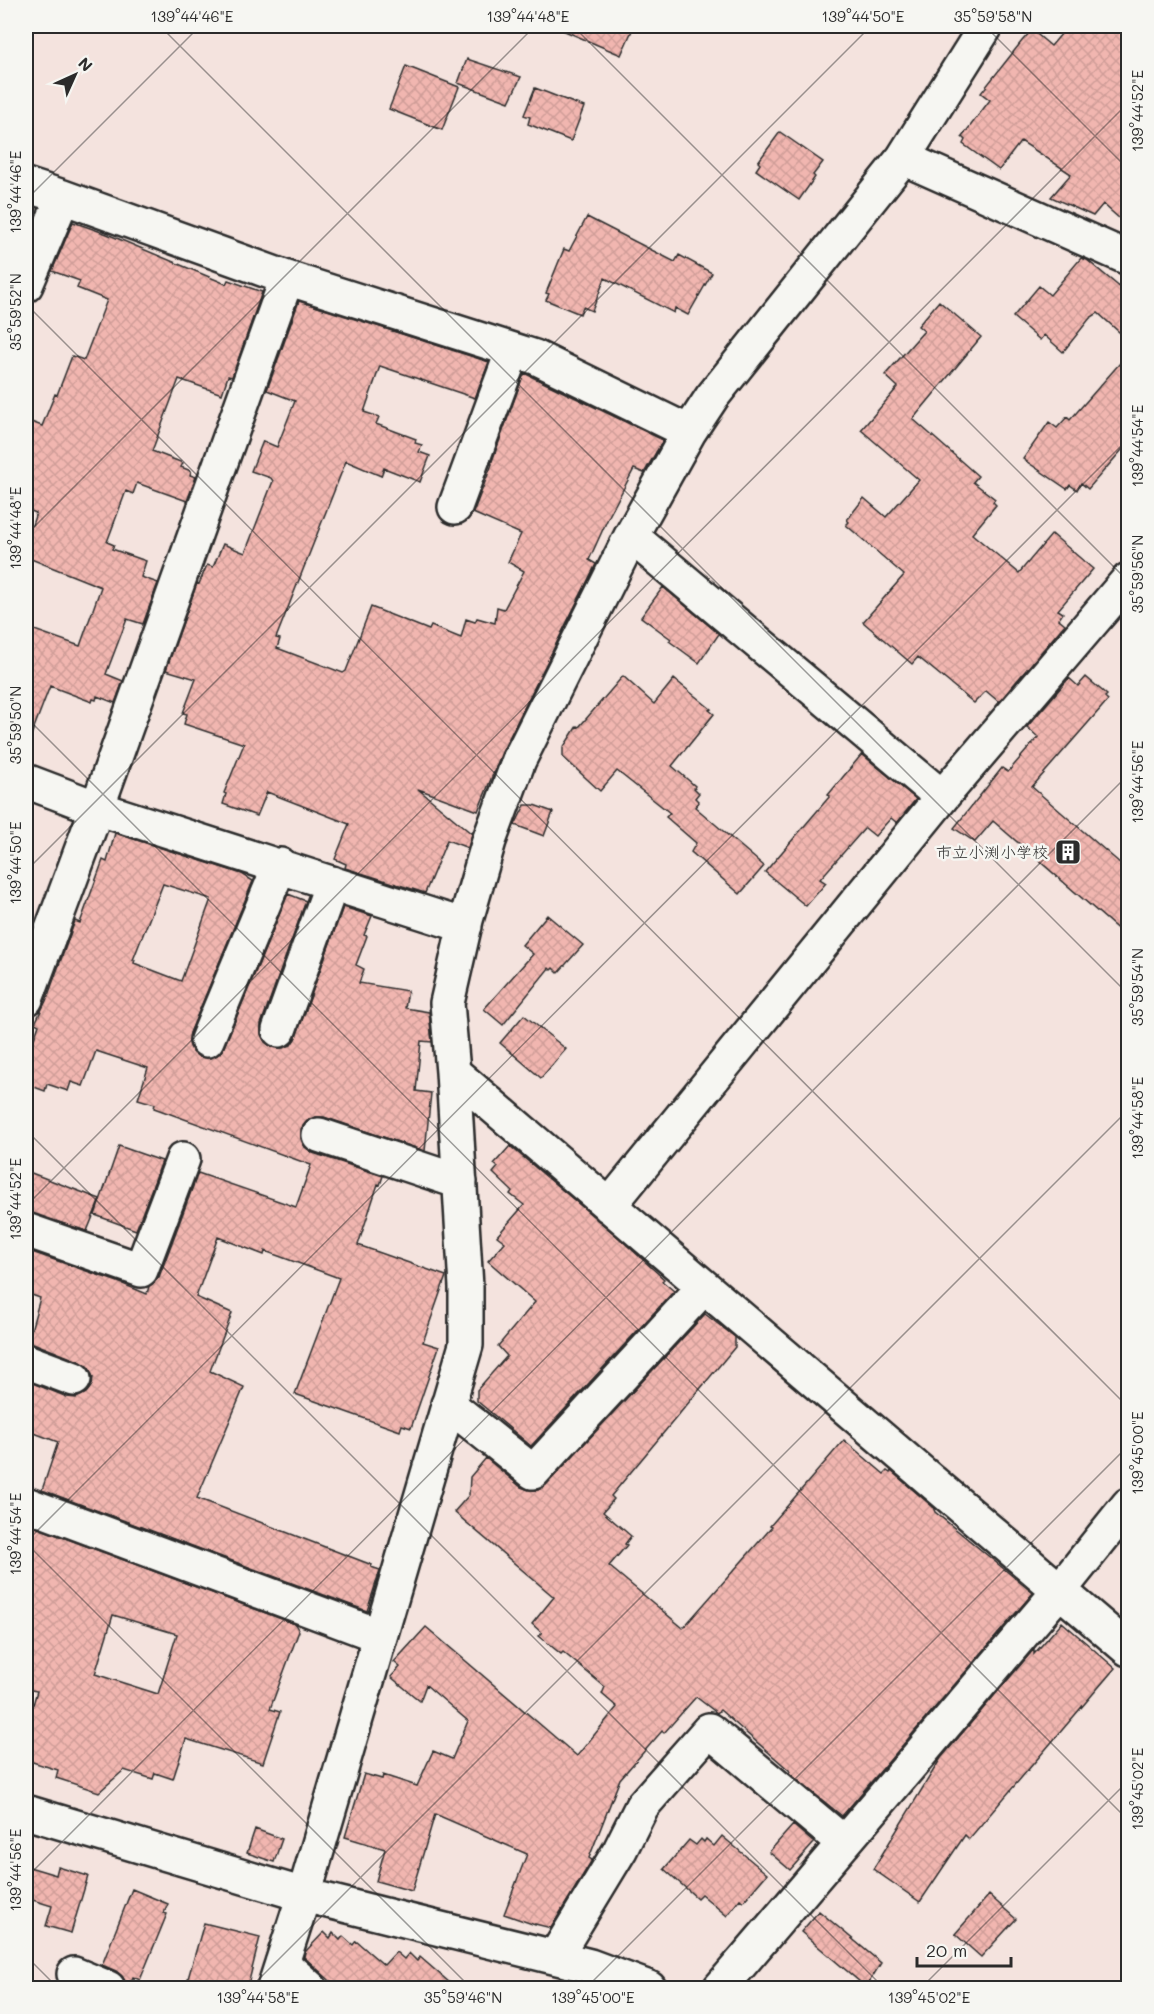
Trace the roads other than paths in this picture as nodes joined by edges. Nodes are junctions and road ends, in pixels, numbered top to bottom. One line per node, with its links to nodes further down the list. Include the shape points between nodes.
1 (987, 26): 2 (street)
2 (903, 158): 5 (street); 9 (street, via 712,397)
3 (26, 185): 4 (street)
4 (63, 197): 6 (street); 7 (street)
5 (1128, 258)
6 (287, 278): 8 (street); 15 (street)
7 (26, 285)
8 (513, 350): 9 (street); 10 (street)
9 (689, 432): 11 (street)
10 (455, 507)
11 (631, 536): 14 (street); 18 (street, via 519,760 489,842)
12 (1128, 580): 14 (street)
13 (26, 781): 15 (street)
14 (942, 797): 26 (street)
15 (97, 808): 16 (street); 19 (street)
16 (280, 865): 17 (street); 21 (street)
17 (332, 883): 18 (street); 20 (street)
18 (465, 926): 22 (street, via 447,1003)
19 (27, 988)
20 (279, 1030)
21 (207, 1040)
22 (453, 1072): 25 (street); 26 (street)
23 (320, 1135): 25 (street)
24 (183, 1159): 27 (street, via 141,1270)
25 (460, 1182): 31 (street, via 466,1345)
26 (609, 1206): 28 (street)
27 (26, 1230)
28 (704, 1287): 31 (street, via 534,1472); 34 (street)
29 (26, 1361): 30 (street)
30 (74, 1379)
31 (448, 1404): 35 (street)
32 (26, 1504): 35 (street)
33 (1128, 1505): 34 (street)
34 (1060, 1590): 36 (street); 38 (street)
35 (380, 1636): 39 (street)
36 (1128, 1649)
37 (26, 1812): 39 (street)
38 (844, 1843): 40 (street, via 710,1730 642,1806); 46 (street)
39 (304, 1895): 40 (street); 42 (street)
40 (555, 1957): 45 (street)
41 (74, 1974): 43 (street)
42 (278, 1976): 44 (street)
43 (108, 1989)
44 (310, 1989)
45 (649, 1989)
46 (720, 1989)

